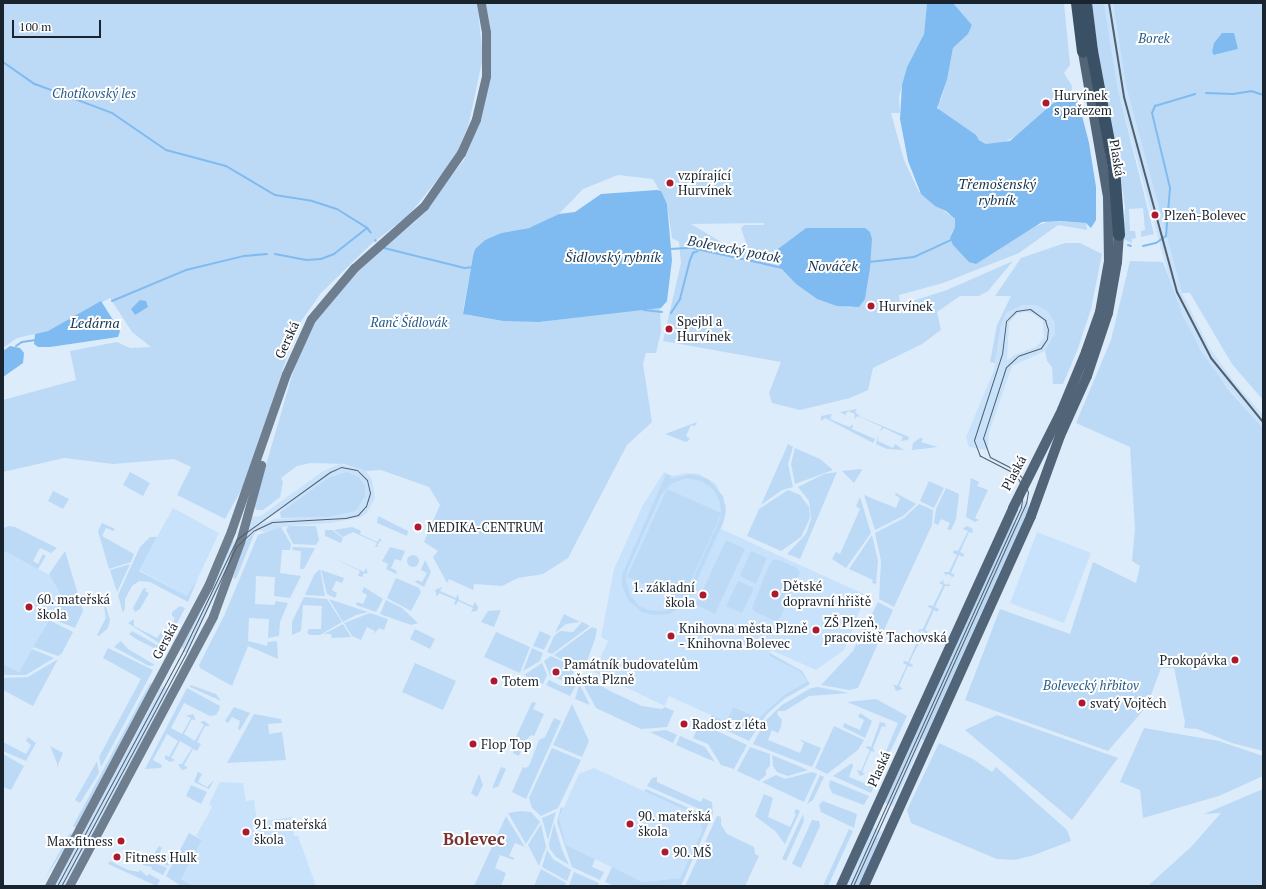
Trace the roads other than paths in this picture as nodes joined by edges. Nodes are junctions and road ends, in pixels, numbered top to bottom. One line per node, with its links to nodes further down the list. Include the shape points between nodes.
1 (481, 3): 6 (street, Gerská, via 486,32 486,76 476,120 461,153 424,206 354,268 311,319 296,349)
2 (1077, 3): 4 (highway)
3 (1086, 3): 4 (highway)
4 (1088, 52): 5 (highway, Plaská, via 1114,168); 9 (main road, Plaská, via 1108,197 1109,261 1100,312 1062,410 1012,508)
5 (1119, 235): 10 (main road, Plaská, via 1108,313 1087,376 1060,436 1031,516)
6 (279, 397): 7 (street, Gerská, via 231,531 208,586); 8 (street, Gerská, via 240,542 219,601 193,656)
7 (49, 886)
8 (69, 886)
9 (841, 886)
10 (864, 886)

